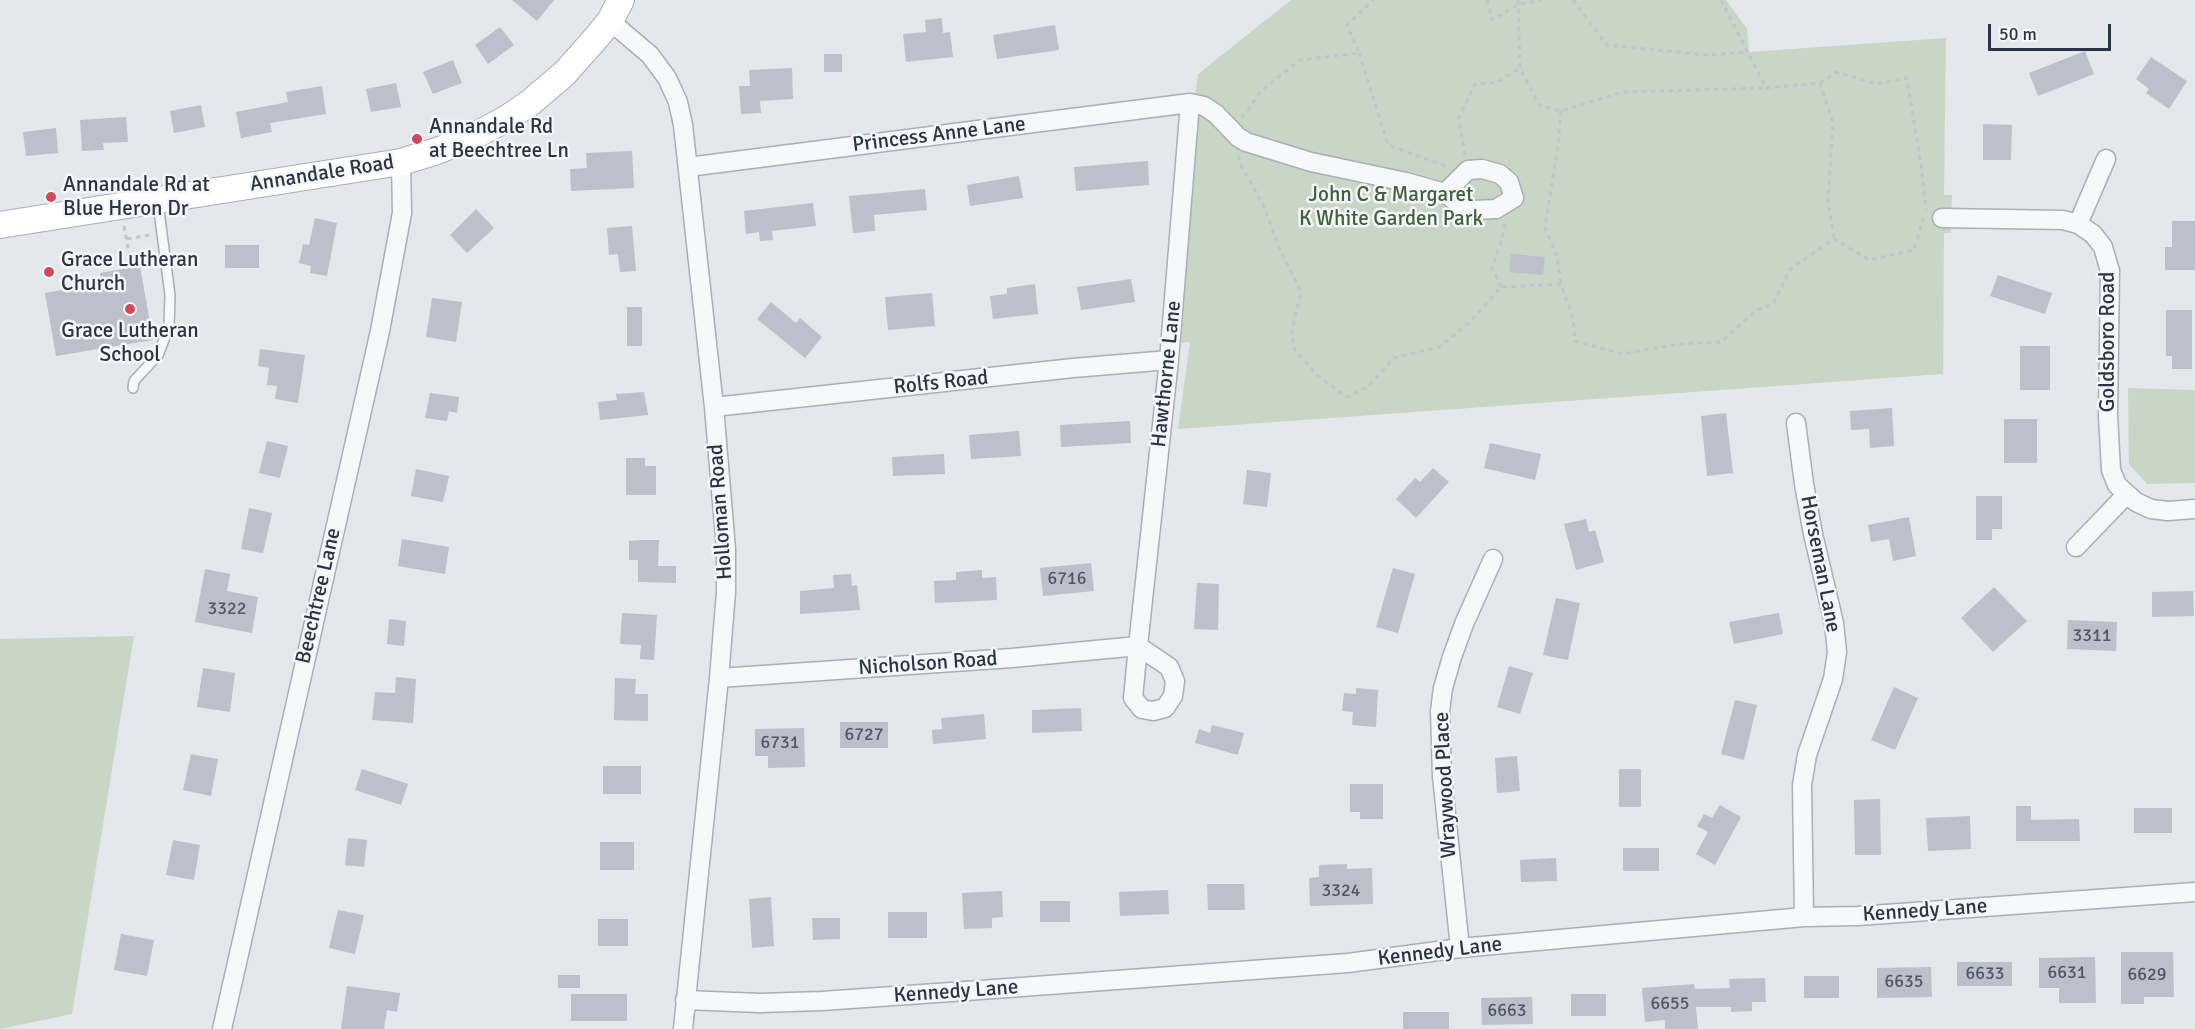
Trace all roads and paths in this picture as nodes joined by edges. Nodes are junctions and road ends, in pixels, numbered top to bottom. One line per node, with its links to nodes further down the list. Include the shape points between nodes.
1 (1373, 0): 9 (path, via 1347,25)
2 (1487, 0): 6 (path, via 1492,20)
3 (1542, 0): 6 (path)
4 (1573, 0): 8 (path, via 1607,45 1706,55)
5 (1721, 0): 8 (path)
6 (1519, 2): 10 (path)
7 (616, 10): 17 (main road, Annandale Road, via 565,73 531,102 472,137); 18 (street, Holloman Road, via 667,78 678,102)
8 (1748, 52): 12 (path)
9 (1359, 53): 15 (path, via 1300,60 1262,90 1238,123); 19 (path, via 1388,145 1456,170)
10 (1520, 69): 14 (path, via 1539,105); 19 (path, via 1498,82 1475,84 1459,118)
11 (1820, 83): 12 (path); 29 (path, via 1833,123 1828,200); 29 (path, via 1836,72 1876,84 1907,78 1926,208 1914,250 1869,260)
12 (1766, 88): 14 (path, via 1623,92)
13 (1190, 103): 15 (street, via 1216,114); 18 (street, Princess Anne Lane); 33 (street, Hawthorne Lane)
14 (1561, 111): 31 (path, via 1545,228 1557,256)
15 (1238, 137): 20 (street, via 1311,162); 32 (path, via 1239,162 1264,206 1301,292 1292,330 1294,349 1318,375 1347,397 1369,387 1394,358 1439,347 1468,324)
16 (2106, 159): 25 (street)
17 (401, 162): 21 (main road, Annandale Road); 47 (street, Beechtree Lane, via 402,213 382,320)
18 (688, 166): 35 (street, Holloman Road)
19 (1468, 170): 20 (street); 22 (street, via 1500,174 1509,182 1514,198)
20 (1445, 193): 22 (street, via 1474,210 1496,208)
21 (158, 201): 23 (main road, Annandale Road); 27 (lane)
22 (1506, 202): 32 (path, via 1502,239 1492,268)
23 (121, 206): 26 (main road, Annandale Road); 28 (path)
24 (1942, 218): 25 (street, via 2063,220)
25 (2078, 224): 37 (street, Goldsboro Road, via 2103,247 2110,271 2109,465)
26 (0, 225)
27 (162, 233): 28 (path); 34 (lane, via 170,295 169,327 158,355 134,381)
28 (127, 239): 30 (path)
29 (1834, 239): 31 (path, via 1790,269 1773,304 1757,310 1721,342 1679,344 1622,354 1575,341 1573,318)
30 (131, 264)
31 (1561, 284): 32 (path)
32 (1501, 286)
33 (1169, 360): 35 (street, Rolfs Road); 41 (street, Hawthorne Lane)
34 (133, 388)
35 (714, 407): 42 (street, Holloman Road, via 726,549)
36 (1796, 423): 44 (street, Horseman Lane, via 1837,652 1833,679 1806,755 1802,785)
37 (2126, 495): 38 (street, via 2151,509); 39 (street)
38 (2195, 509)
39 (2076, 547)
40 (1493, 559): 45 (street, Wraywood Place, via 1452,657 1440,711 1442,776)
41 (1138, 646): 42 (street, Nicholson Road)
42 (719, 678): 46 (street, Holloman Road)
43 (2195, 892): 44 (street, Kennedy Lane)
44 (1804, 917): 45 (street, Kennedy Lane)
45 (1460, 948): 46 (street, Kennedy Lane, via 1348,963 960,992 781,1002)
46 (686, 1000): 48 (street, Holloman Road)
47 (222, 1029)
48 (683, 1029)

